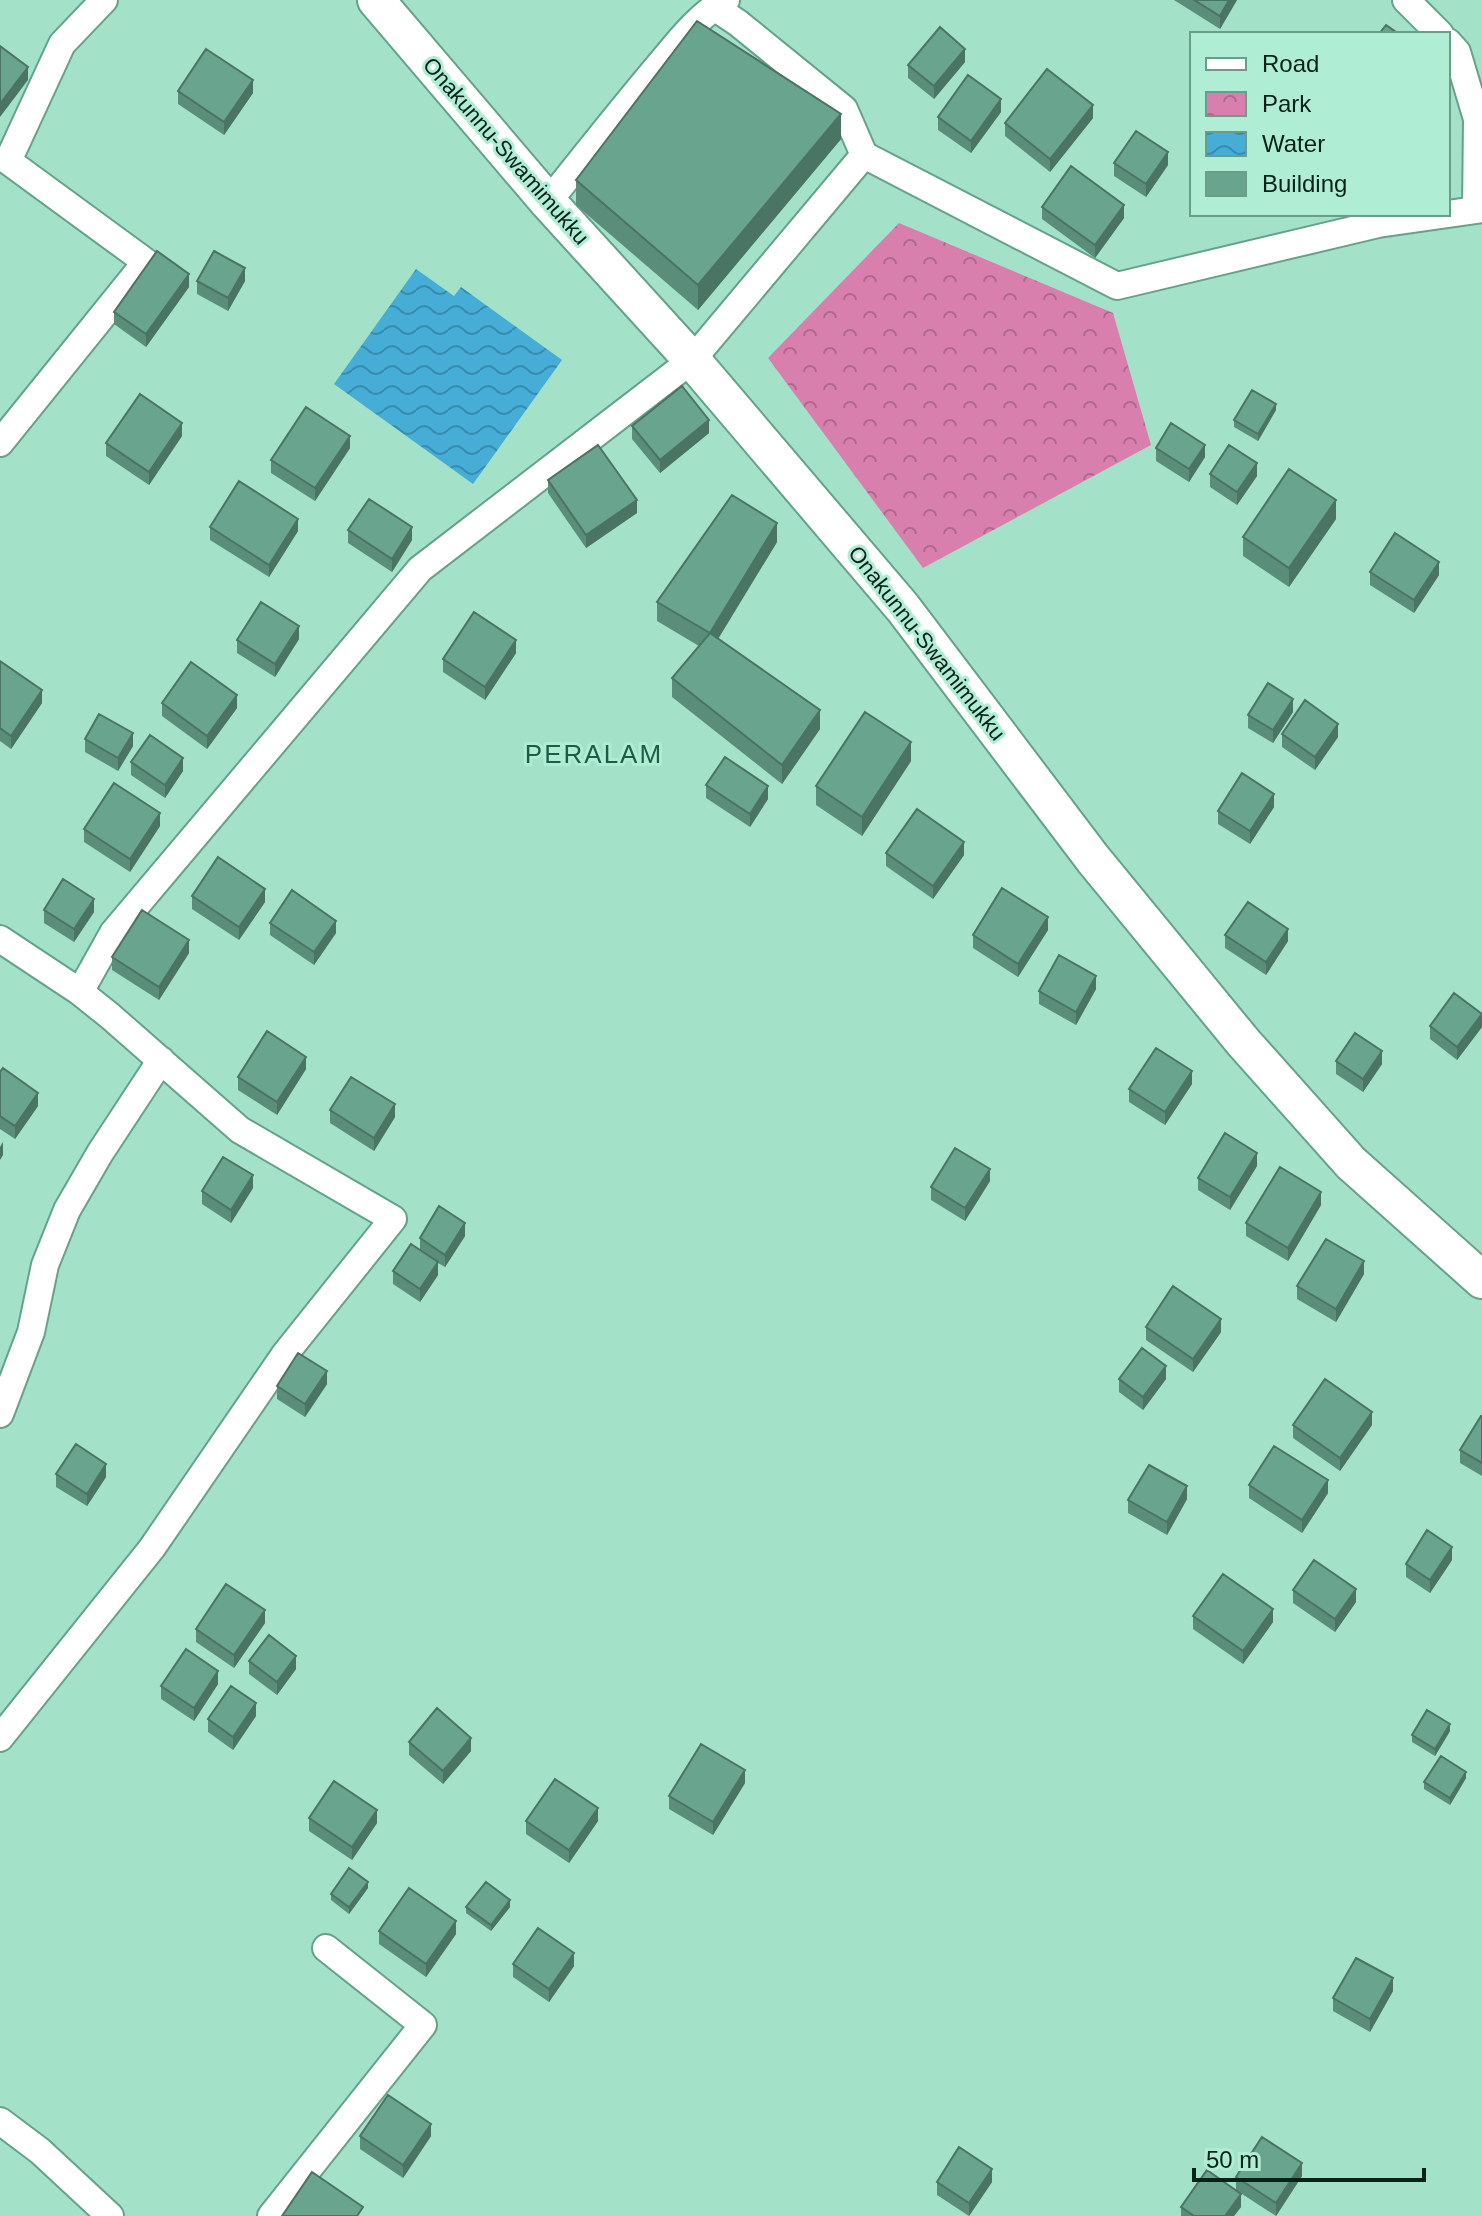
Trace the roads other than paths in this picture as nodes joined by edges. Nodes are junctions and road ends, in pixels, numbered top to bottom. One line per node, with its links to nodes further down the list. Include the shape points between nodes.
1 (104, 0): 13 (street, via 62,44 8,161 146,262)
2 (376, 0): 8 (street, Onakunnu-Swamimukku)
3 (1406, 0): 5 (street)
4 (720, 3): 7 (street, via 844,109); 8 (street, via 675,46)
5 (1438, 32)
6 (1450, 44): 9 (street, via 1477,119)
7 (864, 155): 11 (street, via 1117,286 1378,224); 12 (street)
8 (548, 202): 12 (street, Onakunnu-Swamimukku)
9 (1479, 210): 10 (street)
10 (1450, 214)
11 (1436, 216)
12 (692, 360): 15 (street, via 420,569 113,933); 17 (street, Onakunnu-Swamimukku, via 903,608 1093,859 1244,1043 1351,1163)
13 (0, 443)
14 (0, 939): 15 (street)
15 (80, 992): 16 (street)
16 (161, 1060): 18 (street, via 67,1210); 19 (street, via 240,1130 393,1219 285,1354 152,1548)
17 (1482, 1280)
18 (0, 1414)
19 (0, 1738)
20 (326, 1948): 23 (street, via 423,2025)
21 (0, 2121): 22 (street)
22 (110, 2216)
23 (271, 2216)

